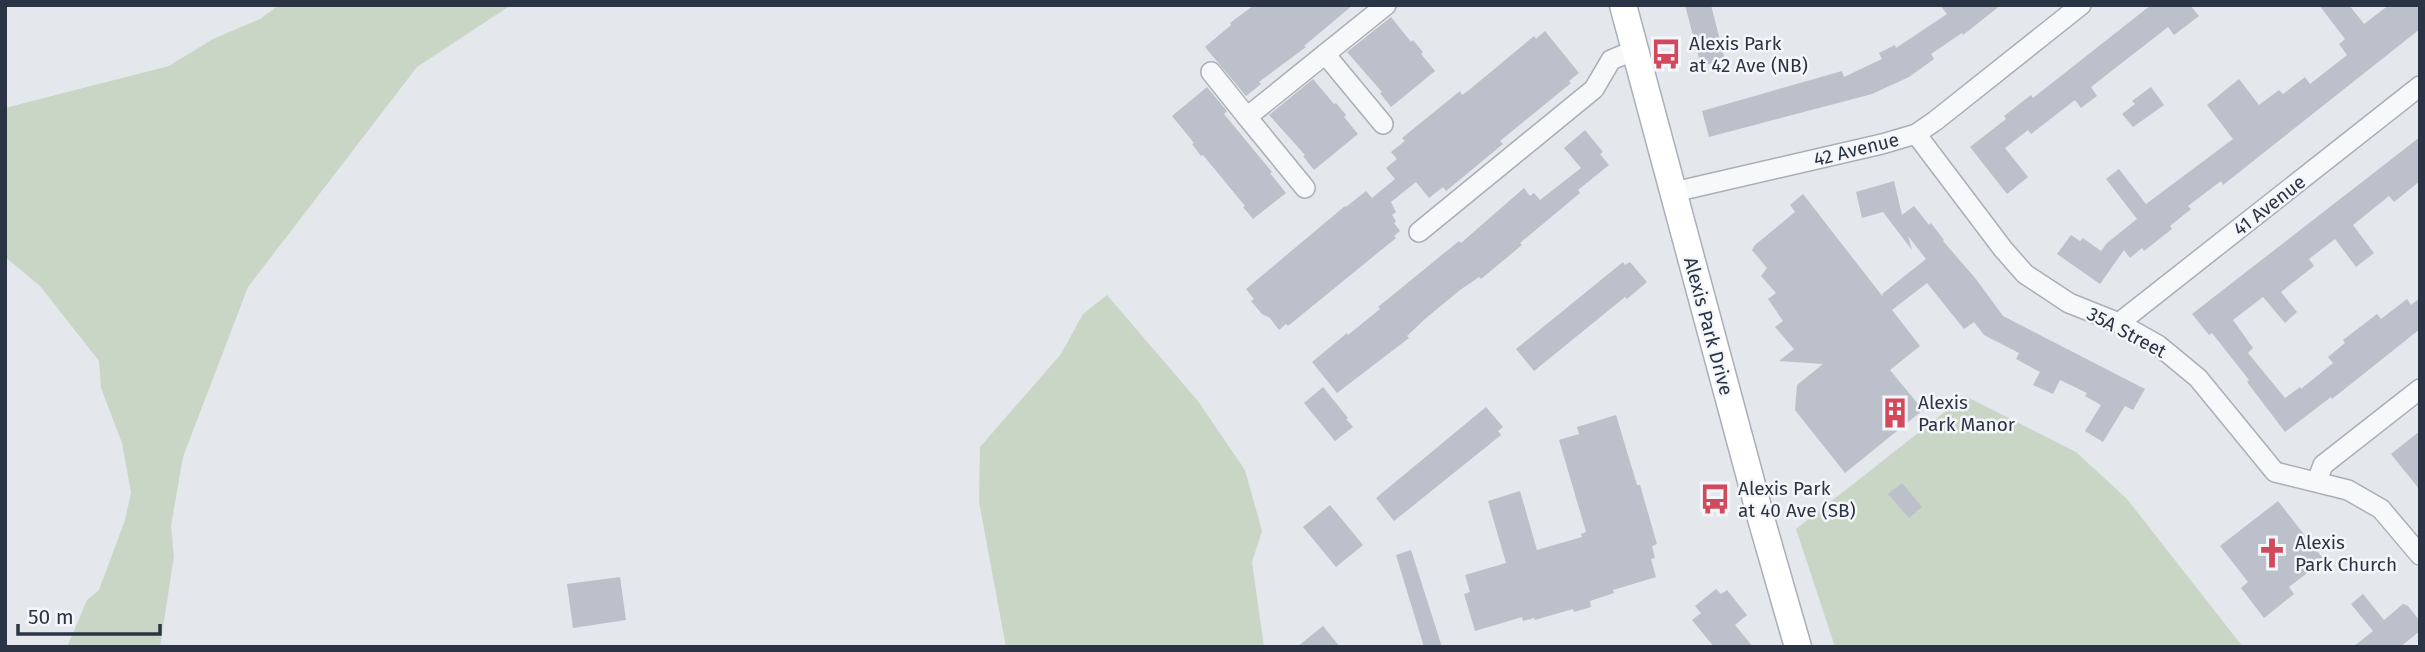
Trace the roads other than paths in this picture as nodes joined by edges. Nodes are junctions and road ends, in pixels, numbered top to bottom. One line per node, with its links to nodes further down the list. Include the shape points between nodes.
1 (1386, 5): 5 (street)
2 (1623, 5): 4 (street, Alexis Park Drive)
3 (2081, 5): 10 (street, 42 Avenue)
4 (1635, 50): 12 (street, Alexis Park Drive); 13 (street, via 1611,60 1594,89)
5 (1325, 54): 8 (street); 9 (street)
6 (1211, 72): 8 (street)
7 (2420, 86): 14 (street, 41 Avenue)
8 (1247, 117): 11 (street)
9 (1383, 124)
10 (1916, 134): 12 (street, 42 Avenue); 14 (street, 35A Street, via 2025,274 2069,303)
11 (1305, 188)
12 (1674, 192): 18 (street, Alexis Park Drive)
13 (1419, 232)
14 (2119, 323): 16 (street, 35A Street, via 2158,345 2198,378 2275,472)
15 (2420, 389): 16 (street, via 2323,465)
16 (2317, 481): 17 (street, 35A Street, via 2348,490 2381,509)
17 (2420, 555)
18 (1798, 647)

